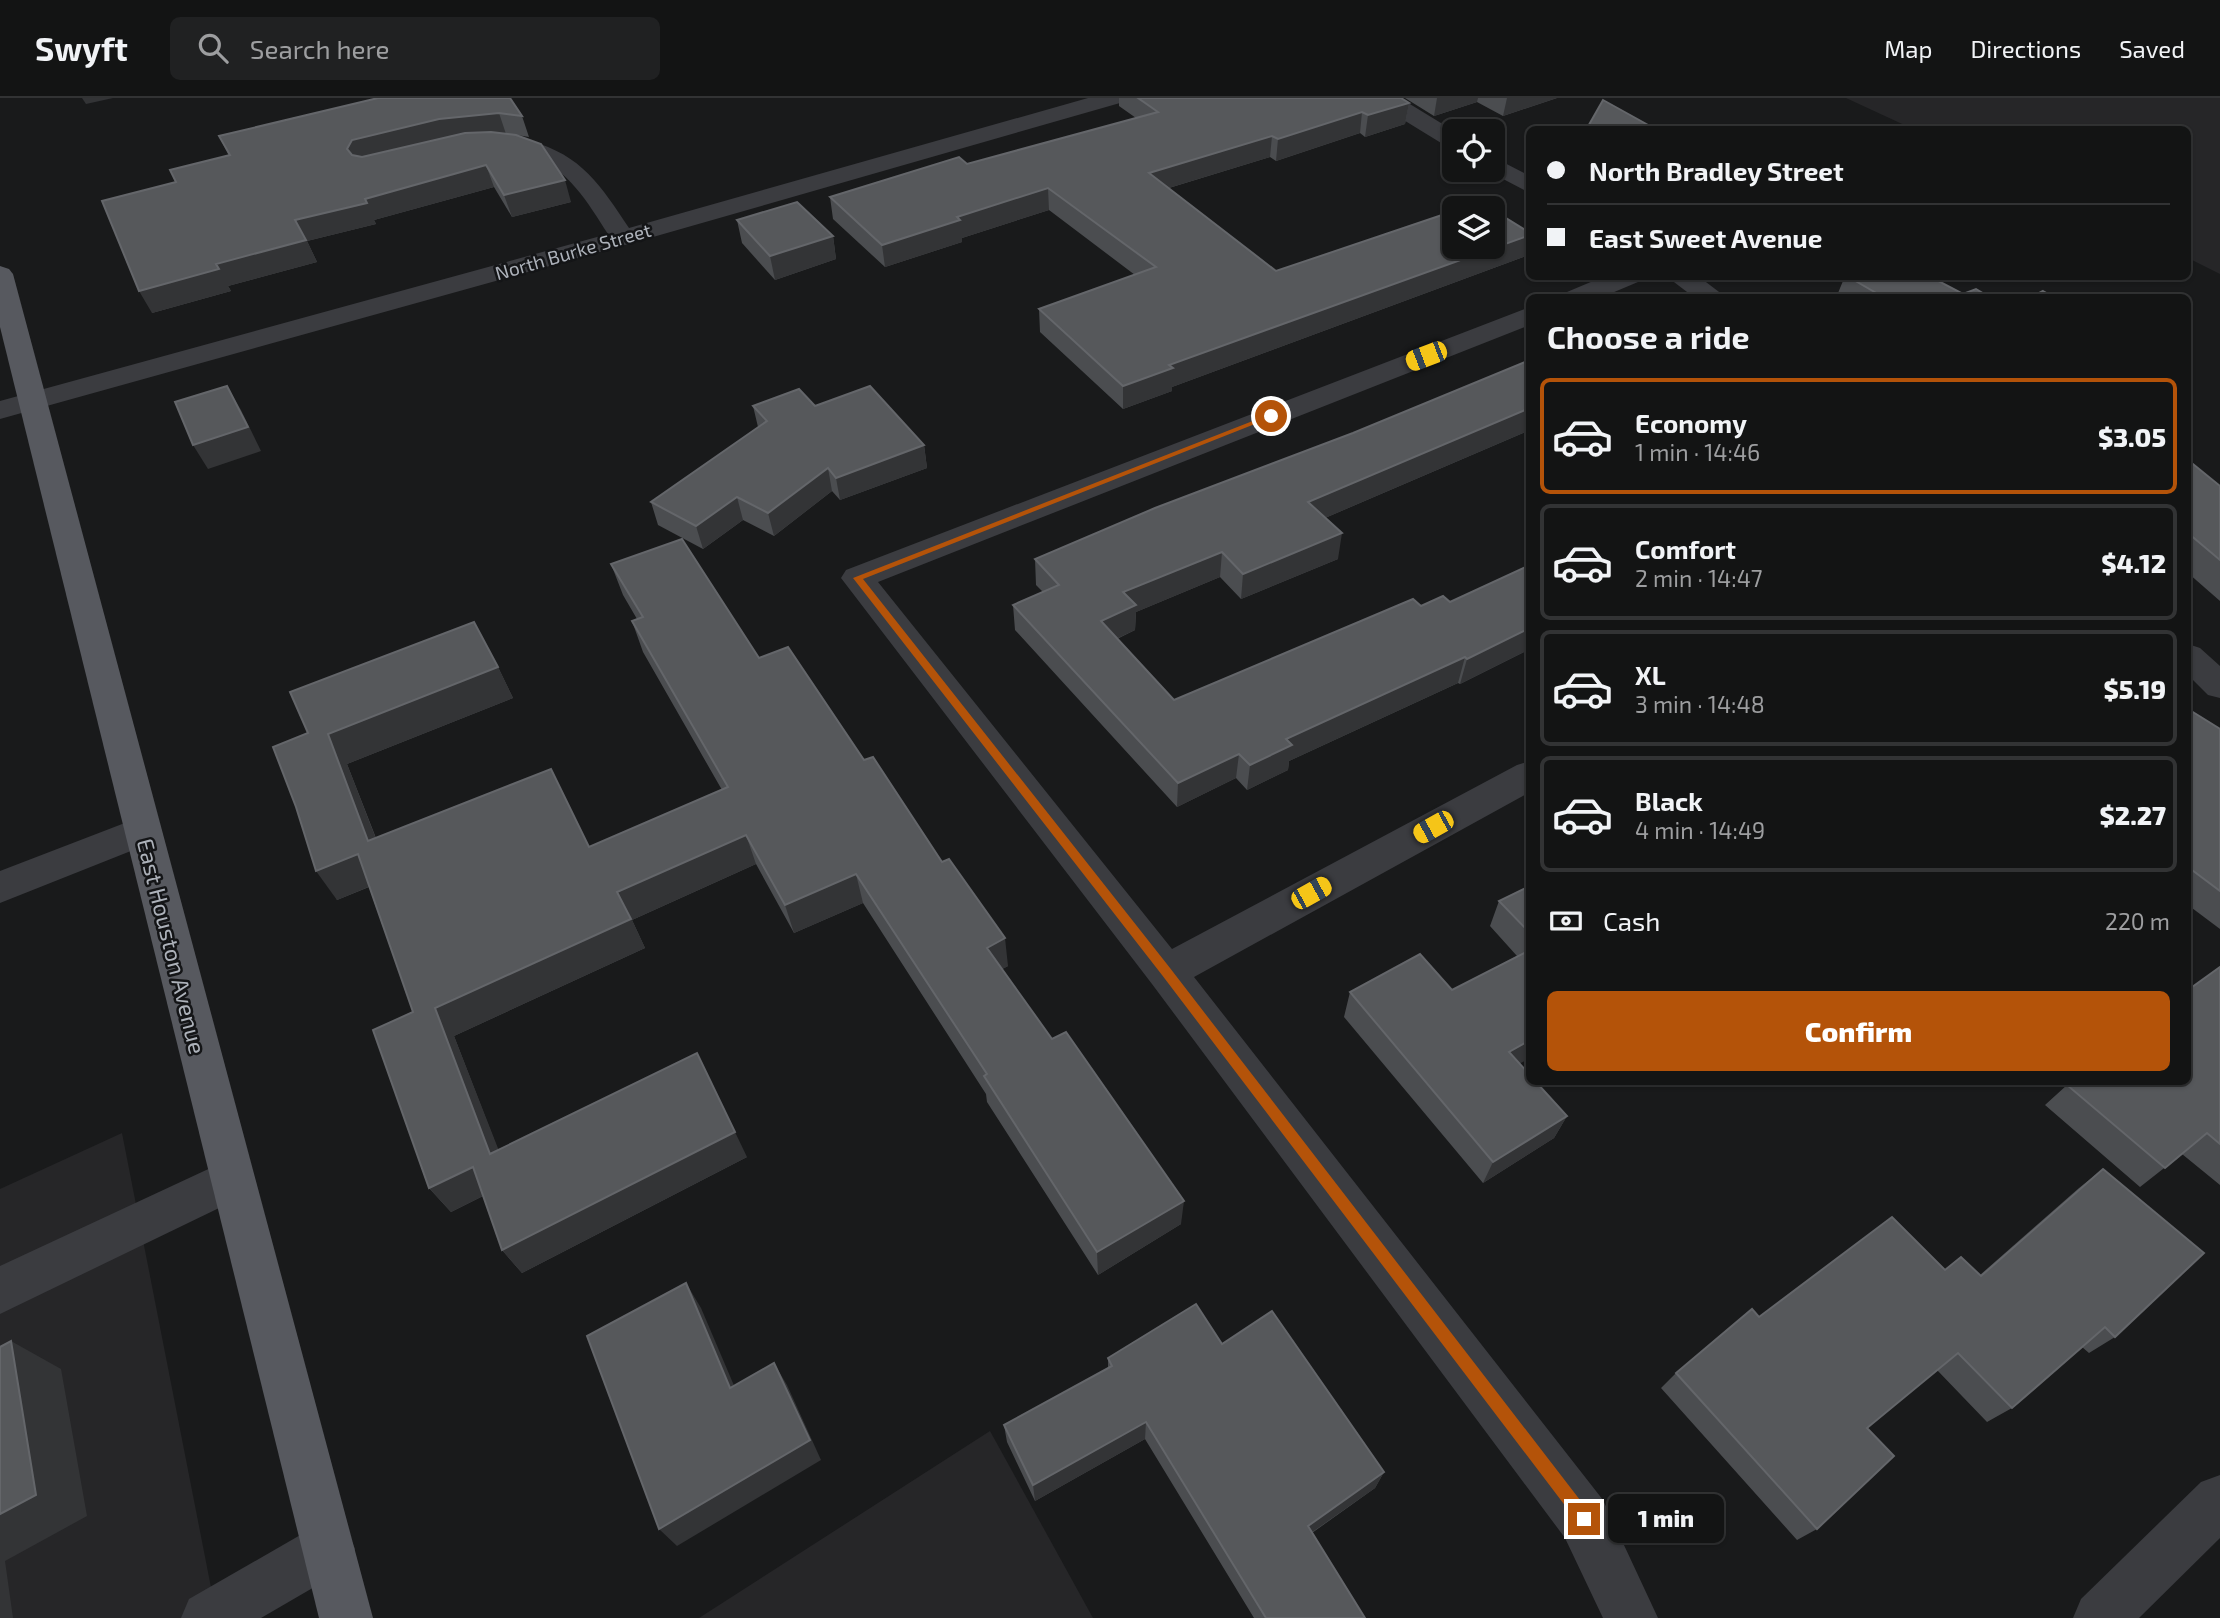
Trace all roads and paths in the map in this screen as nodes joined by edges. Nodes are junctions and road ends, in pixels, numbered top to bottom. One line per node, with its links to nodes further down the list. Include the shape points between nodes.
1 (1112, 98): 7 (street, North Burke Street)
2 (1384, 98): 3 (street)
3 (1442, 134)
4 (468, 145): 7 (street, via 524,146 566,162 580,174)
5 (1505, 171): 6 (street)
6 (1526, 184)
7 (623, 237): 14 (street, North Burke Street)
8 (0, 274): 14 (main road, East Houston Avenue)
9 (1619, 280): 11 (street)
10 (1685, 280): 12 (street)
11 (1586, 294)
12 (1708, 294)
13 (1526, 318): 20 (street, via 857,578)
14 (17, 406): 18 (main road, East Houston Avenue)
15 (2191, 659): 16 (street)
16 (2220, 686)
17 (1526, 777): 20 (street)
18 (142, 831): 19 (street); 21 (main road, East Houston Avenue)
19 (0, 887)
20 (1166, 972): 27 (street, via 1584,1519)
21 (232, 1179): 22 (street); 24 (main road, East Houston Avenue)
22 (0, 1291)
23 (2220, 1500): 28 (street)
24 (328, 1549): 25 (street); 26 (main road, East Houston Avenue)
25 (208, 1618)
26 (346, 1618)
27 (1631, 1618)
28 (2100, 1618)

